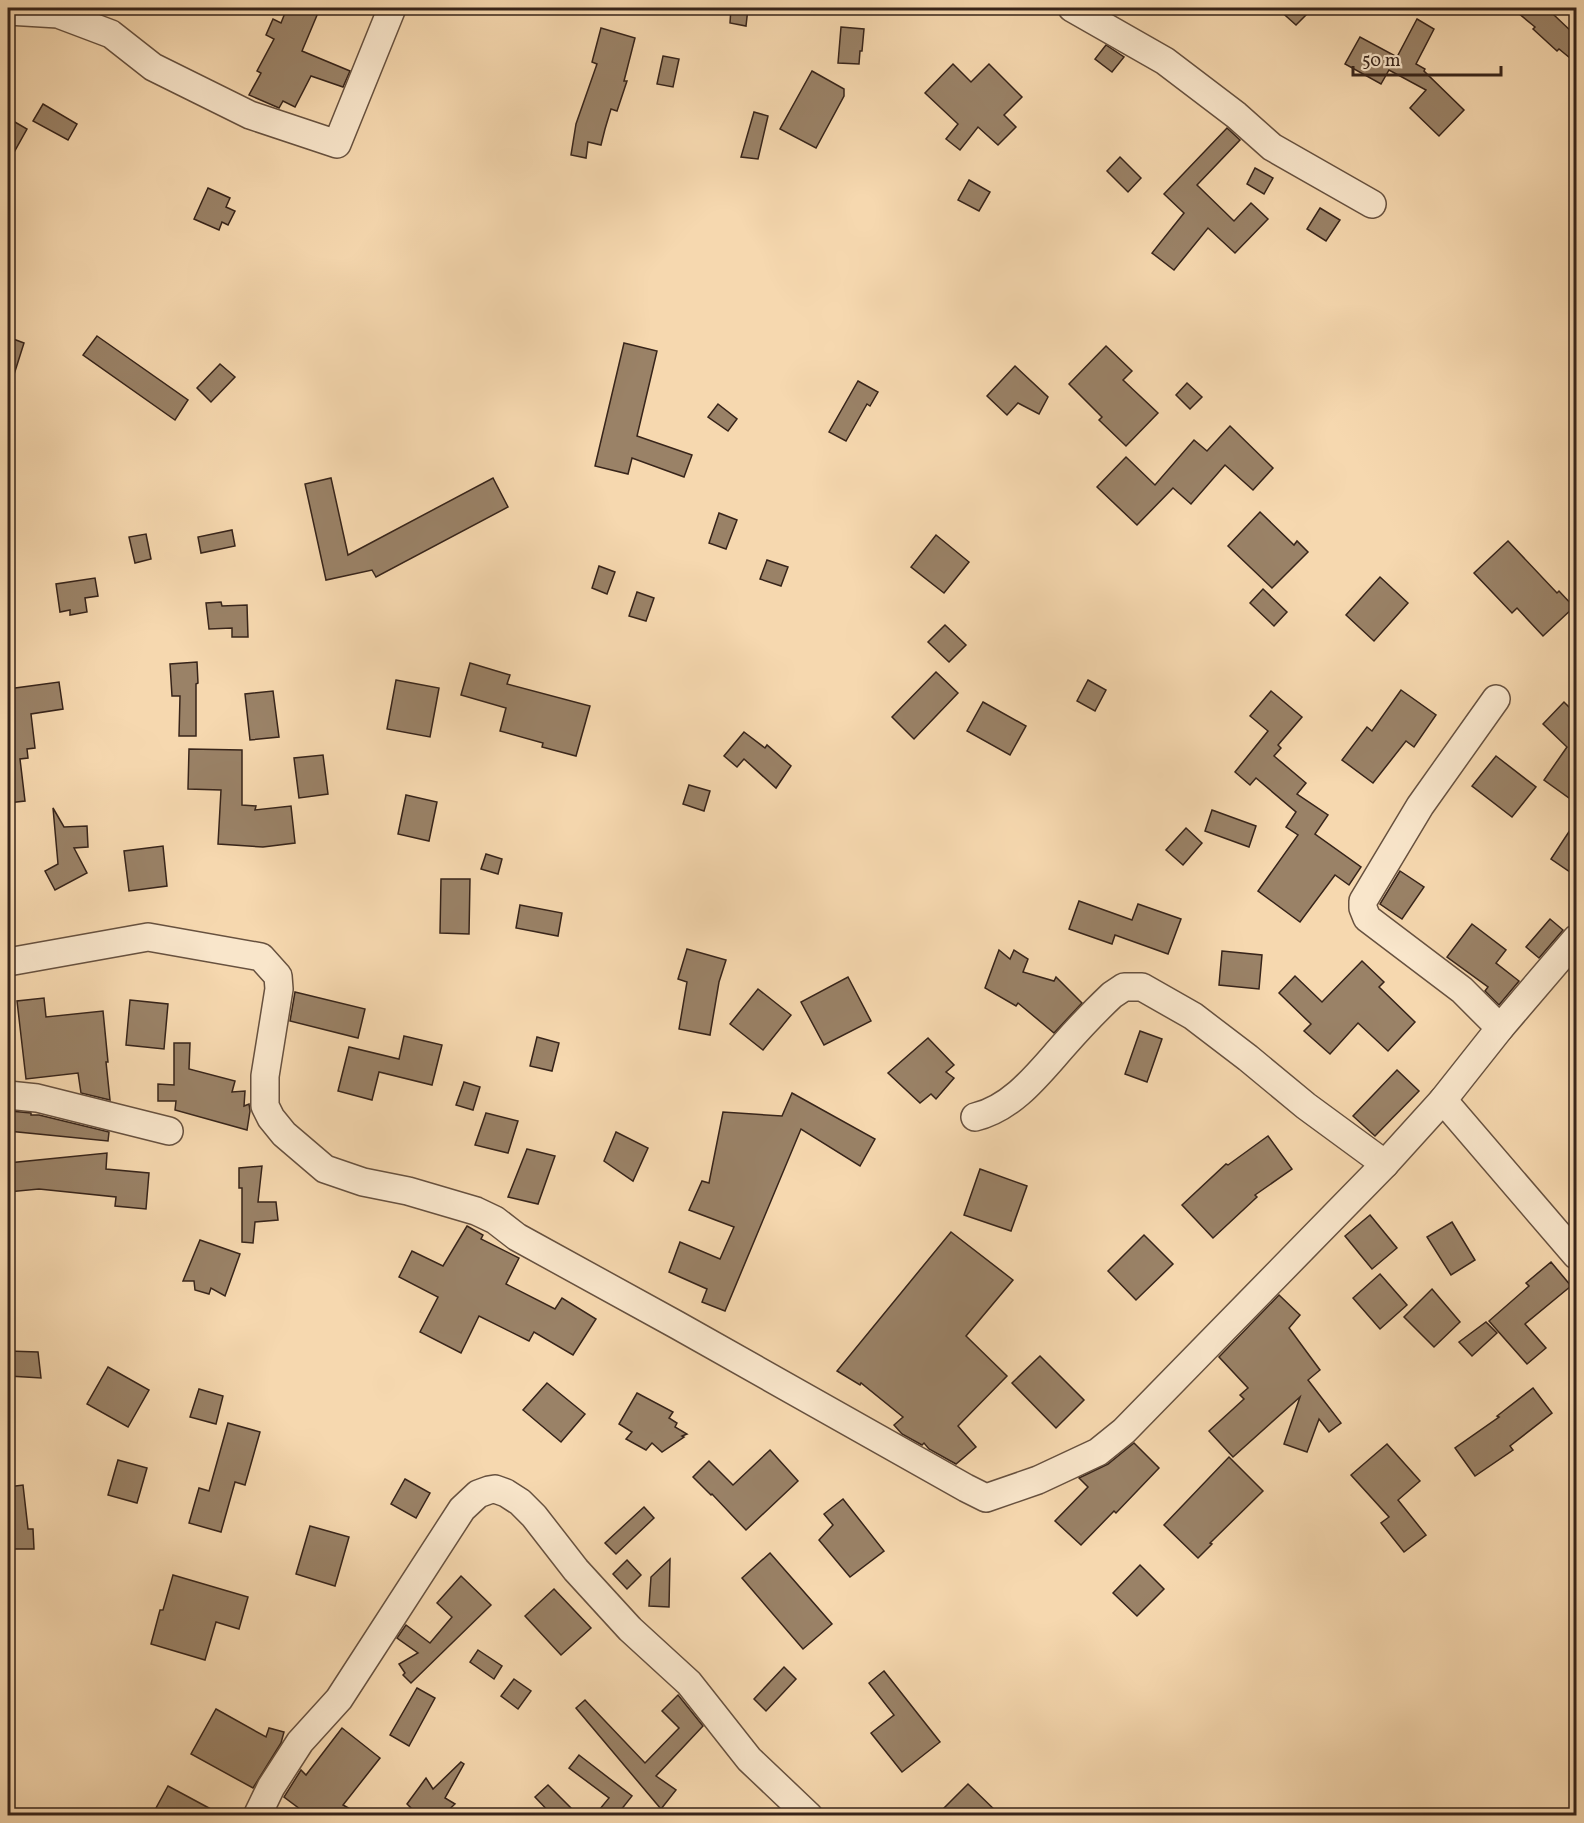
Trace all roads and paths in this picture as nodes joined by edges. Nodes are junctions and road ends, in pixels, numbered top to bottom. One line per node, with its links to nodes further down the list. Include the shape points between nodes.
1 (392, 8): 3 (street, via 336,144 250,115 153,67 111,34 58,14)
2 (1072, 8): 4 (street, via 1166,61 1272,147)
3 (8, 11)
4 (1372, 204)
5 (1496, 699): 8 (street, via 1420,806 1363,901 1363,908 1366,918 1462,990)
6 (1576, 939): 8 (street)
7 (8, 962): 13 (street, via 148,937 261,957 278,976 279,989 265,1076 266,1106 284,1134 325,1169 466,1208 495,1220 517,1238 986,1498 1098,1452 1124,1431)
8 (1500, 1028): 10 (street)
9 (8, 1095): 12 (street, via 38,1098)
10 (1443, 1100): 13 (street); 14 (street)
11 (975, 1117): 13 (street, via 994,1110 1023,1090 1106,1000 1119,989 1132,985 1192,1016)
12 (169, 1131)
13 (1385, 1164)
14 (1576, 1255)
15 (257, 1815): 16 (street, via 300,1742 339,1699 462,1509 478,1494 495,1489 512,1495 534,1516 630,1629 689,1683 749,1759)
16 (810, 1815)

